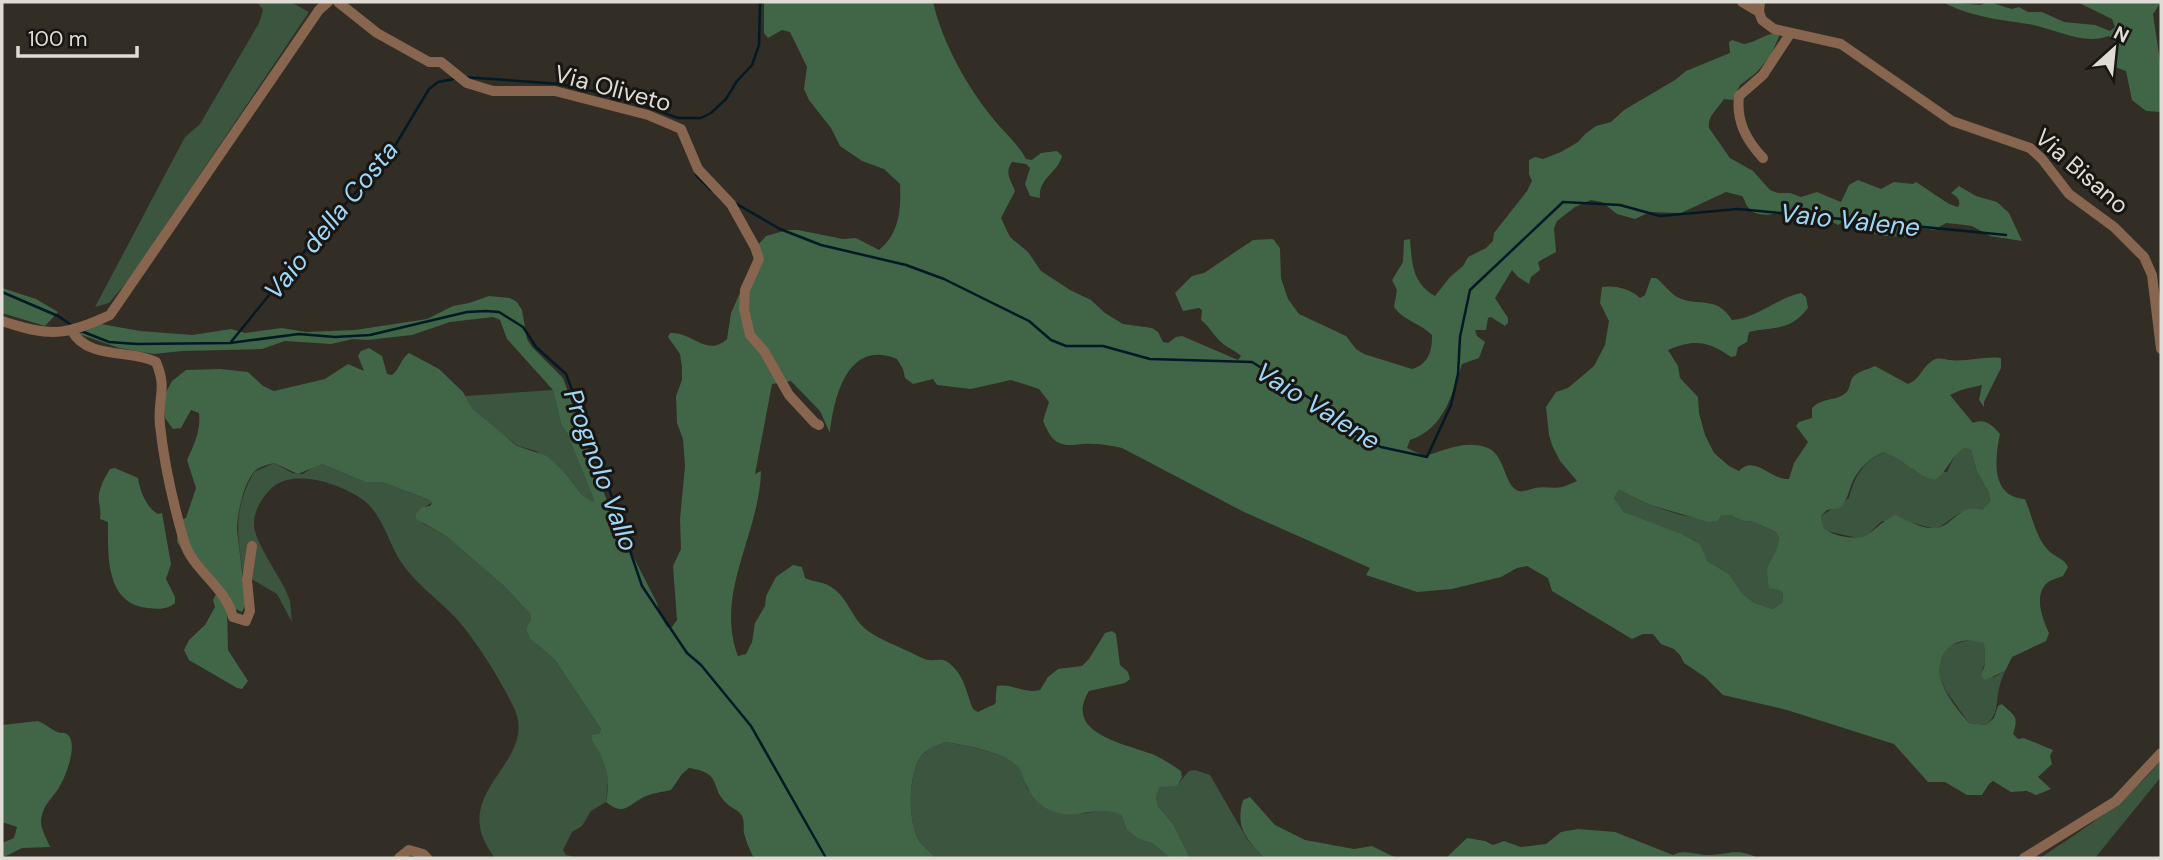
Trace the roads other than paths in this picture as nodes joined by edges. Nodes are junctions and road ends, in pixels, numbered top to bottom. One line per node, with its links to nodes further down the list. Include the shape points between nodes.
1 (338, 2): 10 (street, Via Oliveto, via 377,33 429,62 441,62 467,83 493,91 555,91 648,114 681,129 698,169 731,204 755,247 759,259 745,290 750,335 789,395)
2 (1742, 2): 4 (street, Via Bisano)
3 (321, 3): 8 (street, via 110,314)
4 (1760, 7): 5 (street, Via Bisano, via 1762,20 1774,30)
5 (1790, 34): 6 (street, via 1763,75 1739,96 1737,109 1745,136); 9 (street, Via Bisano, via 1842,44 1952,121 2030,148 2068,194 2114,227 2144,257 2152,275)
6 (1763, 158)
7 (2, 321): 8 (street, via 33,332)
8 (72, 331): 11 (street, via 96,348 156,362 163,388 161,436 185,544 223,595 233,617 246,621)
9 (2161, 349)
10 (819, 425)
11 (252, 546)
12 (2161, 753): 15 (street, via 2116,801)
13 (399, 858): 14 (street, via 409,850)
14 (427, 858)
15 (2024, 858)

